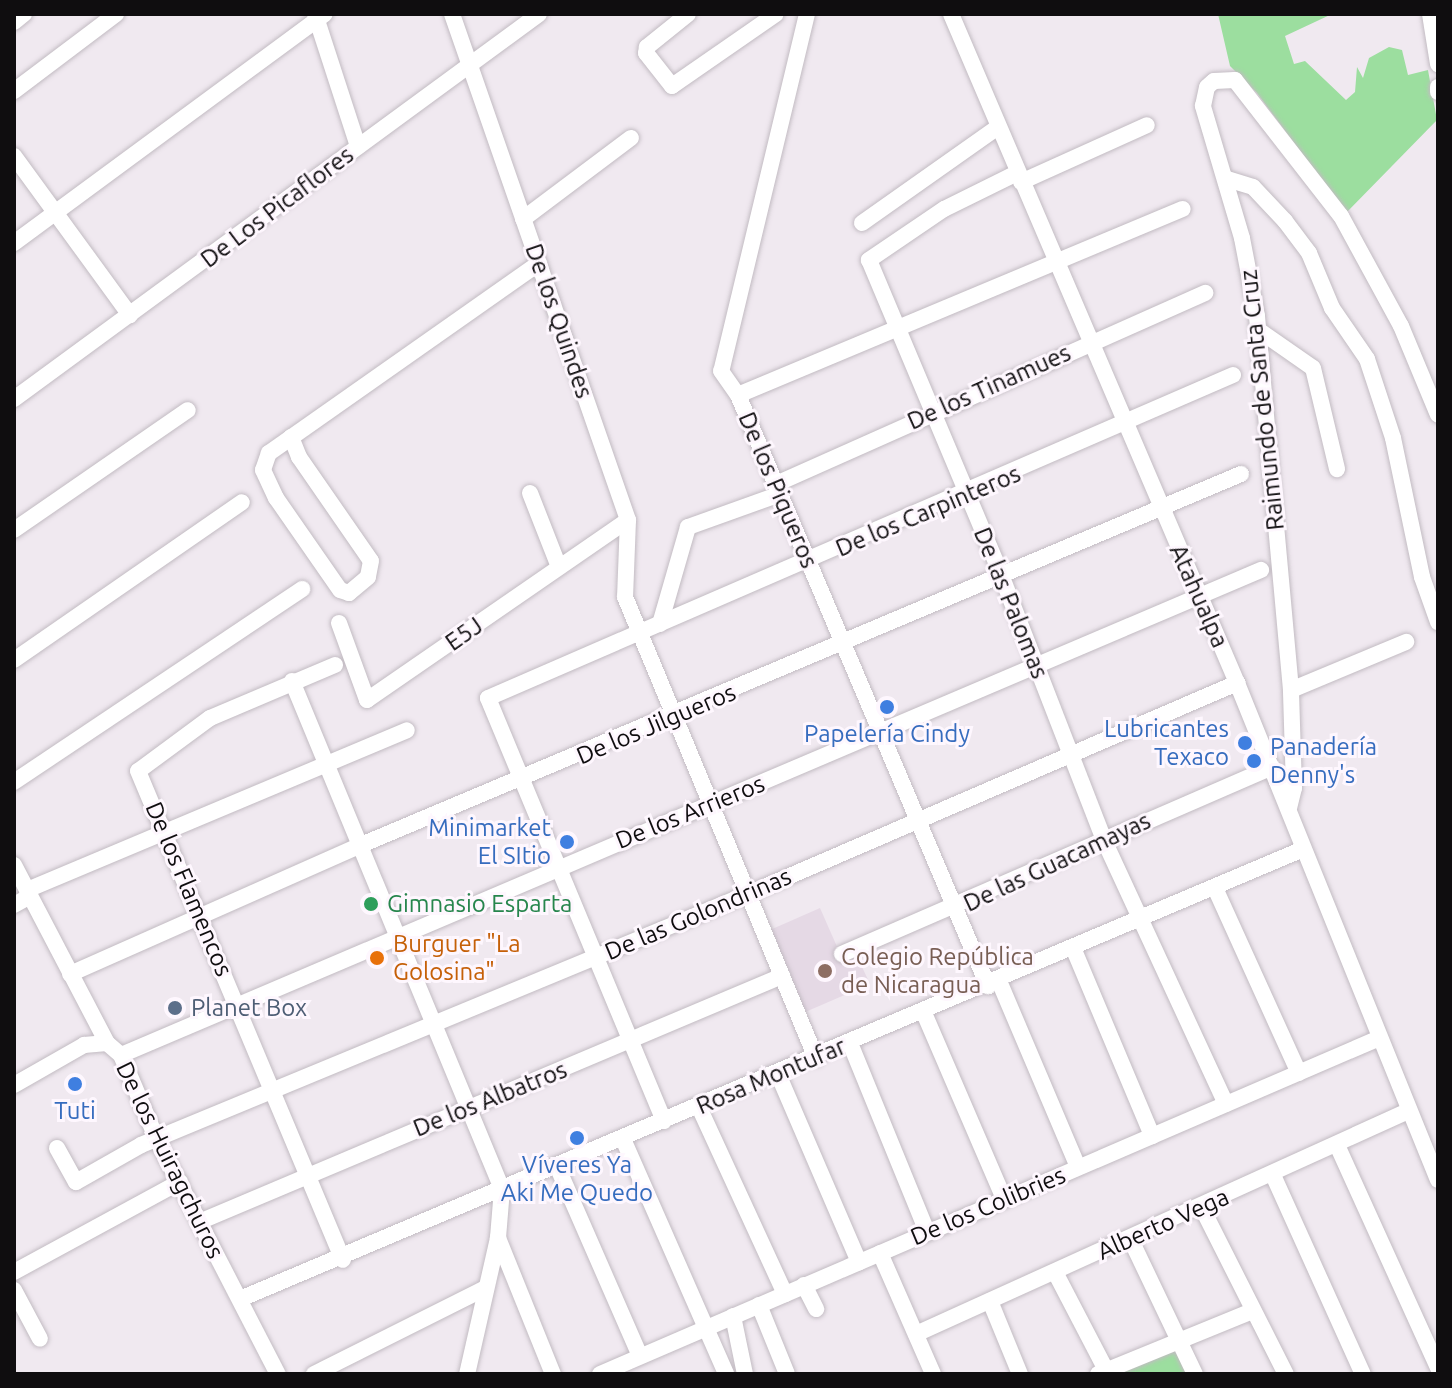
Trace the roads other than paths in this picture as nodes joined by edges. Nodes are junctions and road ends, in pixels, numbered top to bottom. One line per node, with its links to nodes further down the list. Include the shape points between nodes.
1 (24, 14): 11 (street)
2 (116, 14): 14 (street)
3 (452, 14): 13 (street, De los Quindes)
4 (539, 14): 13 (street, De Los Picaflores)
5 (688, 14): 6 (street, via 647,47 646,53 672,86)
6 (776, 14)
7 (807, 14): 35 (street, via 724,342 721,371)
8 (951, 14): 16 (street, Atahualpa)
9 (1430, 14): 12 (street)
10 (319, 16): 18 (street); 23 (street)
11 (14, 22)
12 (1438, 64)
13 (470, 65): 18 (street, De Los Picaflores); 24 (street, De los Quindes)
14 (14, 91)
15 (1147, 125): 20 (street, De las Palomas)
16 (998, 127): 20 (street, Atahualpa); 25 (street)
17 (631, 138): 24 (street)
18 (358, 146): 30 (street, De Los Picaflores)
19 (14, 156): 23 (street)
20 (1019, 178): 27 (street, Atahualpa); 31 (street, De las Palomas, via 944,209 869,260)
21 (1227, 179): 32 (street, Raimundo de Santa Cruz, via 1251,271); 39 (street, Raimundo de Santa Cruz, via 1203,106 1207,87 1228,77 1350,230 1401,326); 57 (street, via 1253,187 1285,221 1309,253 1332,308 1367,359 1393,438 1422,577)
22 (1183, 209): 27 (street, De los Piqueros)
23 (55, 213): 26 (street); 30 (street)
24 (523, 219): 28 (street, De los Quindes)
25 (862, 223)
26 (14, 243)
27 (1056, 262): 31 (street, De los Piqueros); 33 (street, Atahualpa)
28 (539, 263): 41 (street); 49 (street, De los Quindes)
29 (1205, 293): 33 (street, De los Tinamues)
30 (130, 315): 36 (street, De Los Picaflores)
31 (895, 329): 35 (street, De los Piqueros); 38 (street, De las Palomas)
32 (1257, 329): 42 (street, via 1313,368); 68 (street, Raimundo de Santa Cruz)
33 (1089, 341): 38 (street, De los Tinamues); 40 (street, Atahualpa)
34 (1233, 375): 40 (street, De los Carpinteros)
35 (738, 395): 44 (street, De los Piqueros)
36 (14, 399)
37 (188, 410): 50 (street)
38 (931, 413): 44 (street, De los Tinamues); 46 (street, De las Palomas)
39 (1438, 415)
40 (1123, 426): 46 (street, De los Carpinteros); 48 (street, Atahualpa)
41 (291, 437): 41 (street, via 269,453 263,470 276,498 340,590 352,592 368,577 371,561 299,457)
42 (1337, 469)
43 (1241, 474): 48 (street, De los Jilgueros)
44 (778, 489): 51 (street, De los Piqueros); 59 (street, De los Tinamues, via 688,527)
45 (530, 493): 52 (street)
46 (967, 494): 51 (street, De los Carpinteros); 54 (street, De las Palomas)
47 (242, 502): 63 (street)
48 (1160, 508): 54 (street, De los Jilgueros); 56 (street, Atahualpa)
49 (628, 520): 52 (street, E5J); 60 (street, De los Quindes, via 625,597)
50 (14, 530)
51 (809, 563): 59 (street, De los Carpinteros); 62 (street, De los Piqueros)
52 (559, 567): 58 (street, E5J, via 367,700)
53 (1261, 570): 56 (street, De los Arrieros)
54 (1002, 577): 62 (street, De los Jilgueros); 65 (street, De las Palomas)
55 (302, 589): 76 (street)
56 (1199, 596): 65 (street, De los Arrieros); 67 (street, Atahualpa)
57 (1438, 622)
58 (339, 623)
59 (660, 624): 60 (street, De los Carpinteros)
60 (640, 633): 69 (street, De los Quindes); 75 (street, De los Carpinteros, via 488,698)
61 (1406, 642): 68 (street)
62 (844, 644): 69 (street, De los Jilgueros); 71 (street, De los Piqueros)
63 (14, 660)
64 (335, 665): 66 (street, De los Flamencos)
65 (1037, 667): 71 (street, De los Arrieros); 72 (street, De las Palomas)
66 (292, 681): 73 (street); 80 (street, De los Flamencos, via 210,718 138,771)
67 (1237, 683): 72 (street, De las Golondrinas); 74 (street, Atahualpa)
68 (1291, 690): 78 (street, Raimundo de Santa Cruz, via 1294,788)
69 (675, 717): 75 (street, De los Jilgueros); 77 (street, De los Quindes)
70 (407, 730): 73 (street)
71 (882, 733): 77 (street, De los Arrieros); 79 (street, De los Piqueros)
72 (1071, 756): 79 (street, De las Golondrinas); 81 (street, De las Palomas)
73 (327, 765): 80 (street); 82 (street)
74 (1272, 767): 78 (street, Atahualpa); 81 (street, De las Guacamayas)
75 (523, 779): 82 (street, De los Jilgueros); 85 (street)
76 (14, 782)
77 (711, 804): 85 (street, De los Arrieros); 88 (street, De los Quindes)
78 (1289, 808): 83 (street, Atahualpa)
79 (919, 821): 88 (street, De las Golondrinas); 90 (street, De los Piqueros)
80 (167, 831): 87 (street); 91 (street, De los Flamencos)
81 (1103, 838): 90 (street, De las Guacamayas); 92 (street, De las Palomas)
82 (361, 845): 91 (street, De los Jilgueros); 93 (street)
83 (1301, 850): 86 (street, Rosa Montufar); 103 (street, Atahualpa)
84 (14, 865): 87 (street, De los Huiragchuros)
85 (559, 865): 93 (street, De los Arrieros); 96 (street)
86 (1215, 888): 92 (street, Rosa Montufar); 109 (street)
87 (29, 893): 89 (street); 97 (street, De los Huiragchuros)
88 (748, 894): 96 (street, De las Golondrinas); 98 (street, De los Quindes)
89 (14, 905)
90 (956, 909): 95 (street, De las Guacamayas); 99 (street, De los Piqueros)
91 (201, 916): 97 (street, De los Jilgueros); 100 (street, De los Flamencos)
92 (1140, 921): 94 (street, Rosa Montufar); 113 (street, De las Palomas)
93 (398, 934): 100 (street, De los Arrieros); 102 (street)
94 (1074, 950): 99 (street, Rosa Montufar); 118 (street)
95 (842, 954)
96 (596, 957): 102 (street, De las Golondrinas); 104 (street)
97 (70, 974): 105 (street, De los Huiragchuros)
98 (782, 976): 104 (street, De los Albatros); 108 (street, De los Quindes)
99 (994, 983): 101 (street, Rosa Montufar); 124 (street, De los Piqueros)
100 (238, 1004): 107 (street, De los Arrieros); 112 (street, De los Flamencos)
101 (924, 1013): 106 (street, Rosa Montufar); 130 (street)
102 (433, 1021): 112 (street, De las Golondrinas); 115 (street)
103 (1377, 1039): 109 (street, De los Colibries); 116 (street, Atahualpa)
104 (631, 1042): 115 (street, De los Albatros); 117 (street)
105 (107, 1043): 107 (street, De los Huiragchuros); 111 (street, via 84,1045)
106 (850, 1043): 108 (street, Rosa Montufar); 133 (street)
107 (121, 1055): 120 (street, De los Huiragchuros)
108 (816, 1058): 110 (street, Rosa Montufar)
109 (1299, 1073): 113 (street, De los Colibries)
110 (778, 1074): 114 (street, Rosa Montufar); 138 (street)
111 (14, 1085)
112 (273, 1090): 120 (street, De las Golondrinas); 125 (street, De los Flamencos)
113 (1226, 1104): 118 (street, De los Colibries)
114 (699, 1107): 117 (street, Rosa Montufar); 144 (street)
115 (468, 1108): 125 (street, De los Albatros); 129 (street)
116 (1408, 1111): 121 (street, Alberto Vega); 127 (street, Atahualpa)
117 (664, 1121): 119 (street, Rosa Montufar)
118 (1152, 1136): 124 (street, De los Colibries)
119 (623, 1139): 123 (street, Rosa Montufar); 151 (street)
120 (157, 1140): 122 (street, De las Golondrinas, via 76,1182); 128 (street, De los Huiragchuros)
121 (1337, 1145): 126 (street, Alberto Vega); 156 (street)
122 (57, 1148)
123 (557, 1166): 129 (street, Rosa Montufar); 155 (street)
124 (1078, 1167): 130 (street, De los Colibries)
125 (307, 1174): 132 (street, De los Albatros); 137 (street, De los Flamencos)
126 (1273, 1175): 131 (street, Alberto Vega); 170 (street)
127 (1438, 1180)
128 (180, 1182): 132 (street, De los Huiragchuros); 139 (street)
129 (502, 1189): 134 (street); 137 (street, Rosa Montufar)
130 (1004, 1199): 133 (street, De los Colibries)
131 (1202, 1208): 135 (street, Alberto Vega); 149 (street)
132 (199, 1222): 145 (street, De los Huiragchuros)
133 (927, 1232): 136 (street, De los Colibries)
134 (498, 1238): 142 (street); 161 (street)
135 (1130, 1238): 140 (street, Alberto Vega); 154 (street)
136 (880, 1253): 138 (street, De los Colibries); 152 (street)
137 (343, 1260): 145 (street, Rosa Montufar)
138 (859, 1262): 141 (street, De los Colibries)
139 (14, 1272)
140 (1055, 1272): 146 (street, Alberto Vega); 157 (street)
141 (804, 1285): 144 (street, De los Colibries); 148 (street)
142 (486, 1288): 159 (street); 160 (street)
143 (14, 1290): 153 (street)
144 (785, 1294): 147 (street, De los Colibries)
145 (240, 1299): 158 (street, De los Huiragchuros)
146 (990, 1301): 152 (street, Alberto Vega); 167 (street)
147 (759, 1305): 150 (street, De los Colibries); 165 (street)
148 (816, 1309)
149 (1252, 1311): 154 (street); 169 (street)
150 (733, 1316): 151 (street, De los Colibries); 164 (street, via 734,1342)
151 (708, 1327): 155 (street, De los Colibries); 163 (street)
152 (916, 1334): 166 (street)
153 (40, 1339)
154 (1180, 1343): 157 (street); 168 (street)
155 (640, 1356): 162 (street, De los Colibries)
156 (1438, 1368)
157 (1104, 1373)
158 (278, 1374)
159 (314, 1374)
160 (467, 1374)
161 (553, 1374)
162 (600, 1374)
163 (726, 1374)
164 (745, 1374)
165 (787, 1374)
166 (933, 1374)
167 (1020, 1374)
168 (1195, 1374)
169 (1286, 1374)
170 (1363, 1374)

